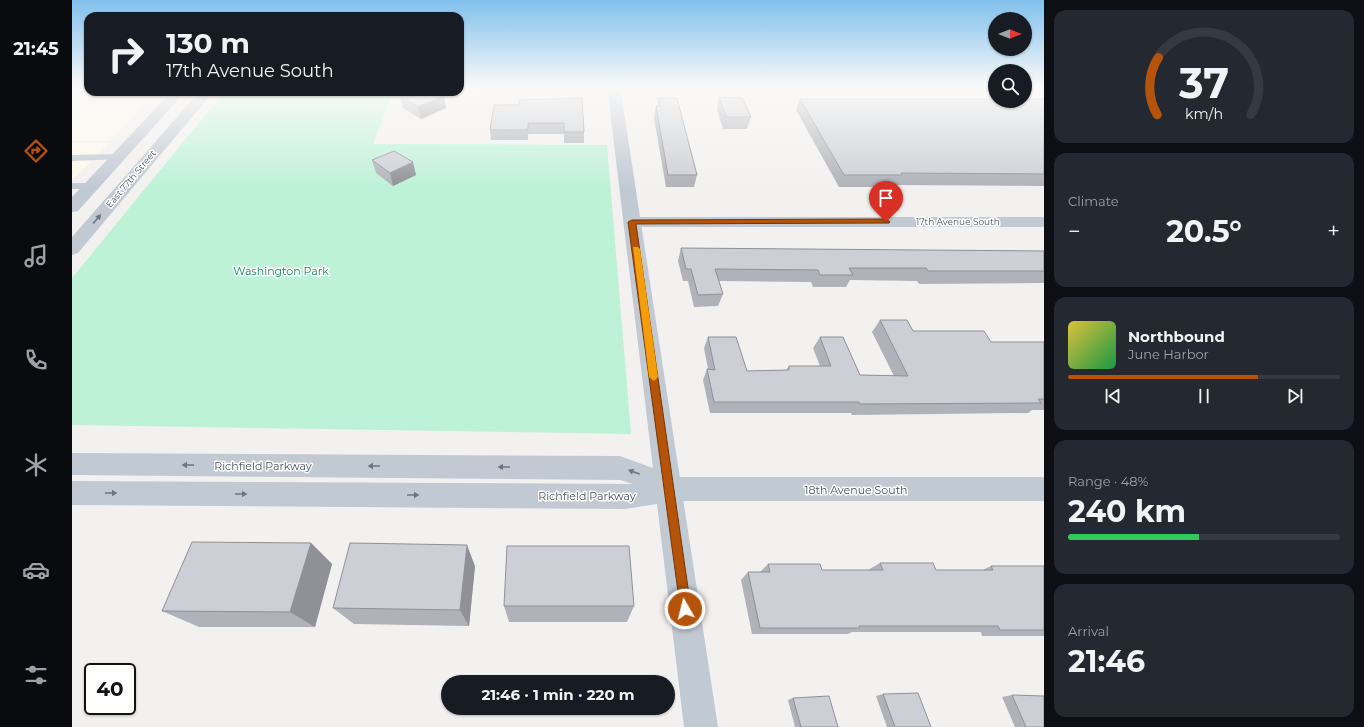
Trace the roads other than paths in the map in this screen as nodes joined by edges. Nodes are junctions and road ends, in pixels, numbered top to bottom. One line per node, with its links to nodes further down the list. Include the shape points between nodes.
1 (152, 120): 4 (street)
2 (182, 120): 11 (street, East 77th Street, one-way to 2)
3 (618, 120): 9 (street)
4 (118, 157): 5 (lane); 7 (street)
5 (72, 158)
6 (72, 186): 7 (lane)
7 (92, 186): 8 (street)
8 (72, 207)
9 (632, 222): 10 (street, 17th Avenue South); 13 (street)
10 (1044, 222)
11 (72, 249)
12 (72, 464): 13 (street, Richfield Parkway, one-way to 12, via 637,473 620,468)
13 (669, 489): 14 (street, 18th Avenue South); 15 (street, Richfield Parkway, one-way to 13, via 625,497); 16 (street)
14 (1044, 489)
15 (72, 493)
16 (701, 727)

